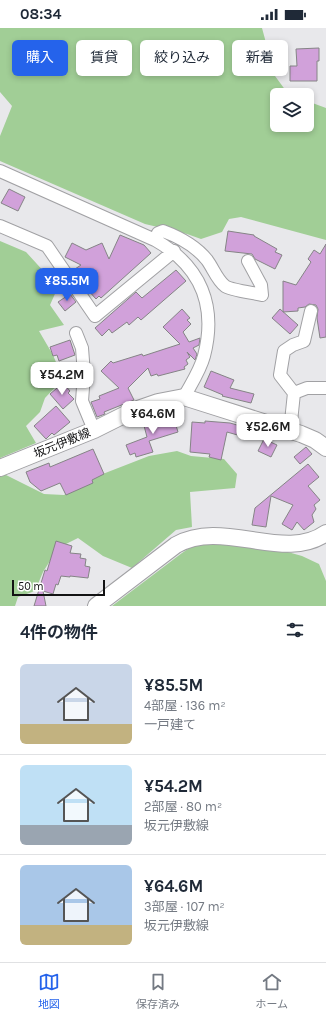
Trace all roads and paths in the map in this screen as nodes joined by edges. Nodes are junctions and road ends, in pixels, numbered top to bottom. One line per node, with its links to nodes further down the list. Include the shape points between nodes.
1 (0, 171): 3 (street)
2 (0, 226): 4 (street, via 47,246 96,316)
3 (155, 240): 4 (street); 5 (street, via 158,233 163,231 178,237 207,260 226,287 262,295)
4 (174, 252): 10 (street, via 199,282 209,315 204,357)
5 (248, 261)
6 (311, 311): 9 (street, via 304,342 284,351 280,375)
7 (76, 333): 11 (street, via 82,348 82,401)
8 (326, 388): 9 (street, via 307,388)
9 (294, 393): 12 (street)
10 (184, 397): 11 (main road, 坂元伊敷線, via 132,411); 12 (main road, 坂元伊敷線)
11 (94, 430): 14 (main road, 坂元伊敷線)
12 (290, 431): 13 (main road, 坂元伊敷線, via 315,440)
13 (326, 448)
14 (0, 468)
15 (326, 533): 16 (main road, via 301,543 206,536 185,540)
16 (96, 606)

